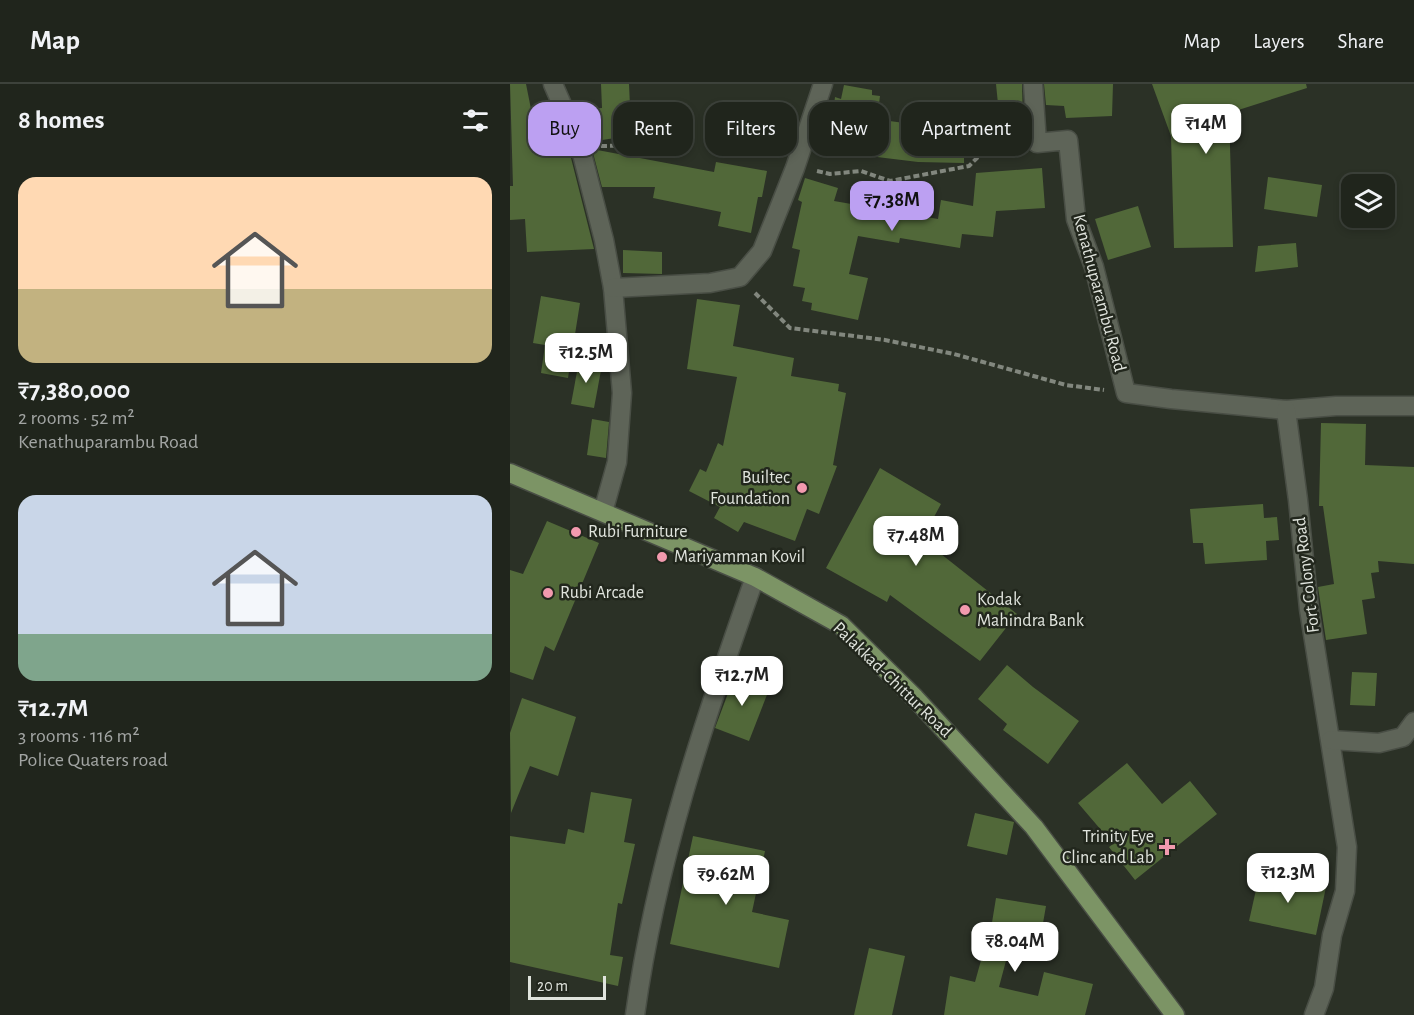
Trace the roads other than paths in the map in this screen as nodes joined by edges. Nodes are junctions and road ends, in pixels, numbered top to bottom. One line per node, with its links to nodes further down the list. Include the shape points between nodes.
1 (553, 84): 4 (street, via 580,146)
2 (823, 84): 4 (street, via 762,251 740,277 710,283)
3 (1033, 84): 6 (street, Kenathuparambu Road, via 1037,143 1068,140 1076,219 1094,267 1126,393)
4 (613, 288): 8 (street, via 622,393 617,462)
5 (1414, 406): 6 (street)
6 (1286, 410): 11 (street, Fort Colony Road, via 1309,609)
7 (510, 472): 8 (main road, Palakkad-Chittur Road)
8 (603, 512): 9 (main road, Palakkad-Chittur Road)
9 (755, 577): 12 (street, via 687,776 660,879); 13 (main road, Palakkad-Chittur Road, via 841,625 915,698 1034,827)
10 (1414, 722): 11 (street, via 1403,737 1379,743)
11 (1331, 740): 14 (street, Fort Colony Road, via 1347,847 1345,891 1332,935 1324,988)
12 (635, 1015)
13 (1175, 1015)
14 (1314, 1015)

